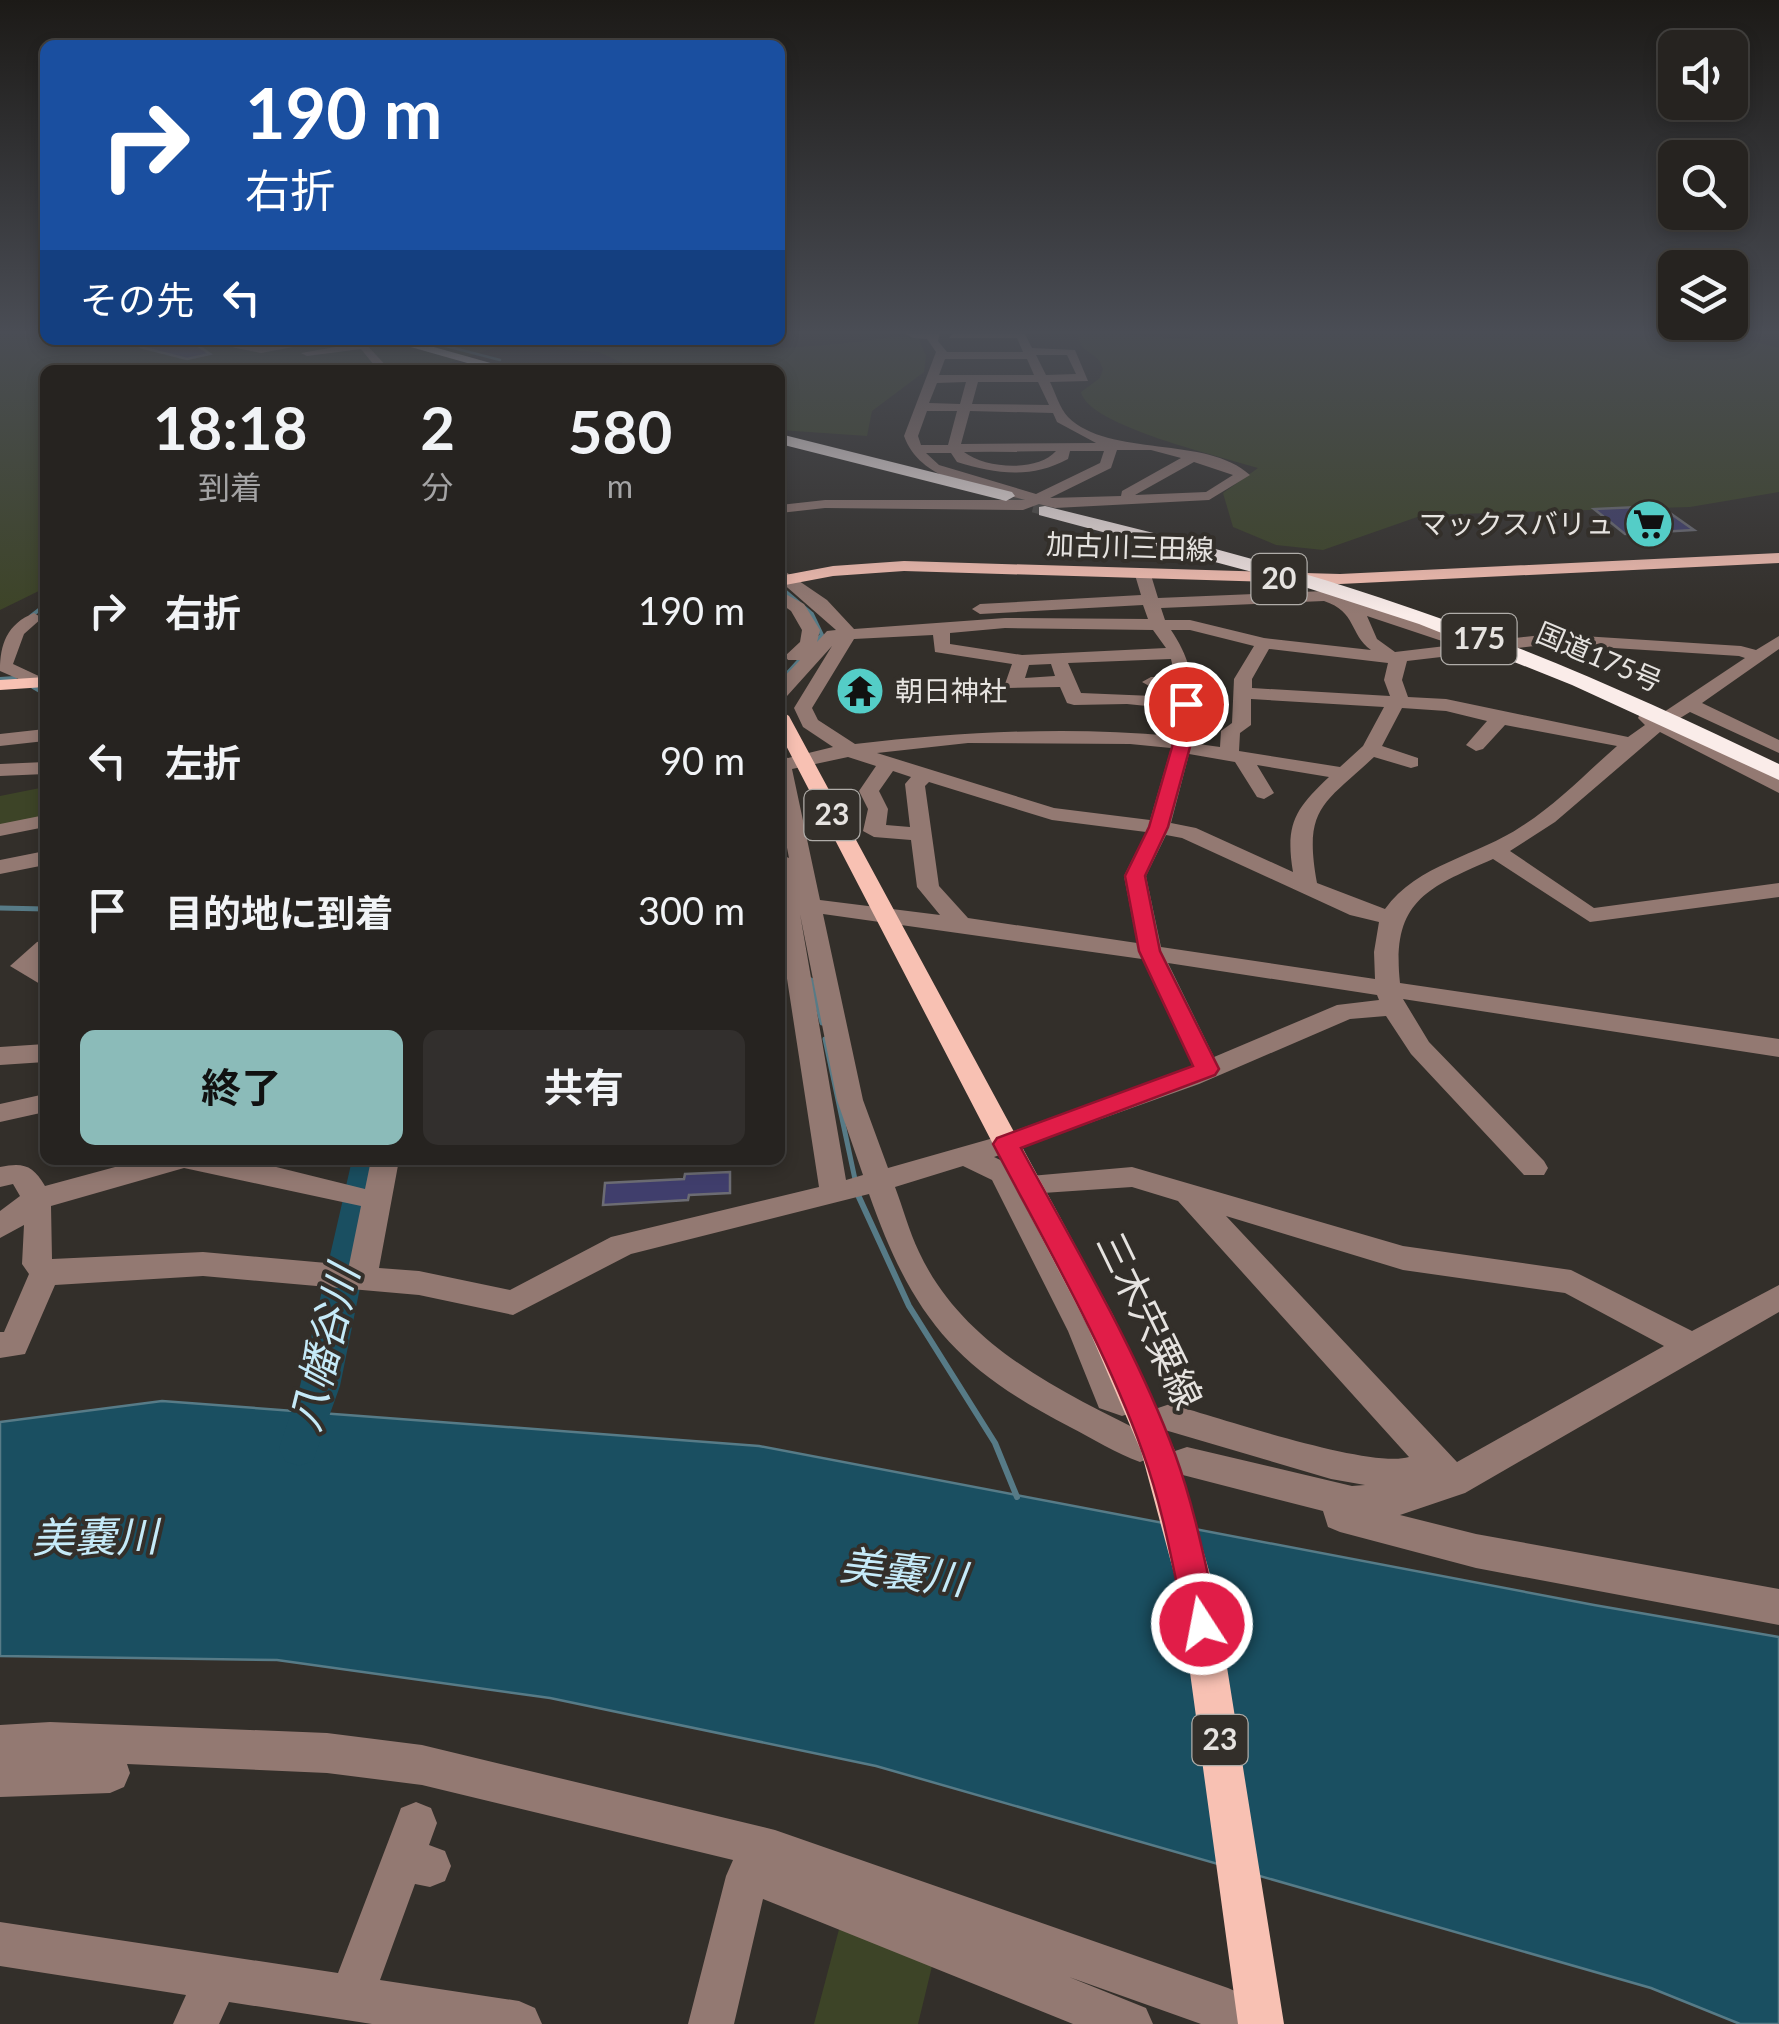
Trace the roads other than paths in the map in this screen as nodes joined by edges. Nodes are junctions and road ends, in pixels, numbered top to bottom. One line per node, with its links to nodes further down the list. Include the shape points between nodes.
1 (915, 426): 8 (street)
2 (960, 426): 5 (street)
3 (1075, 426): 7 (street)
4 (785, 444): 14 (highway)
5 (954, 447): 6 (street); 6 (street, via 962,459 1007,470 1043,467 1064,456); 8 (street)
6 (1063, 447): 7 (street)
7 (1108, 447): 9 (street, via 1151,446); 10 (street, via 1106,465)
8 (917, 449): 16 (street, via 934,468)
9 (1193, 457): 13 (street); 15 (street, via 1224,466 1173,498)
10 (1094, 472): 11 (street); 16 (street)
11 (1110, 477)
12 (1126, 482): 13 (street)
13 (1142, 486): 15 (street, via 1127,494)
14 (1004, 498)
15 (1132, 500): 16 (street)
16 (1047, 507): 17 (street); 47 (highway, 国道175号 / 175, via 1474,638); 47 (highway, 国道175号 / 175, via 1288,570 1485,634)
17 (785, 509)
18 (1779, 558): 19 (main road, 加古川三田線 / 20, via 1359,579)
19 (1143, 575): 20 (main road, 加古川三田線 / 20, via 904,566); 24 (street)
20 (785, 581)
21 (785, 584): 28 (street, via 821,604)
22 (785, 587): 36 (street, via 811,630 808,644)
23 (1334, 592): 24 (street); 30 (street); 34 (street, via 1364,622 1369,641)
24 (1150, 602): 26 (street); 28 (street, via 976,610)
25 (34, 618): 38 (street, via 16,632 4,666)
26 (1158, 624): 27 (street); 29 (street); 32 (street)
27 (942, 628): 28 (street); 35 (street, via 941,648)
28 (847, 631): 43 (street, via 833,635); 57 (street, via 803,708 810,723)
29 (1264, 643): 34 (street); 44 (street, via 1244,679)
30 (1476, 647): 31 (street, via 1551,639); 34 (street); 49 (street)
31 (1771, 649): 47 (street)
32 (1178, 653): 33 (street); 41 (street)
33 (1057, 658): 35 (street); 37 (street)
34 (1390, 658): 46 (street, via 1399,664)
35 (1022, 660): 37 (street, via 1014,684)
36 (785, 665)
37 (1063, 681): 45 (street, via 1074,698)
38 (40, 682)
39 (40, 682): 42 (main road)
40 (1151, 682): 41 (street)
41 (1185, 682): 45 (street)
42 (0, 684)
43 (785, 687)
44 (1244, 693): 46 (street); 58 (street, via 1241,726 1231,731)
45 (1186, 704): 52 (street)
46 (1395, 704): 48 (street, via 1446,705); 56 (street)
47 (1690, 718): 49 (street); 55 (street); 62 (highway, 国道175号 / 175); 65 (highway, 国道175号 / 175)
48 (1500, 719): 53 (street); 54 (street)
49 (1659, 723): 54 (street); 68 (street)
50 (40, 736): 51 (street)
51 (0, 740)
52 (1180, 745): 57 (street, via 1130,738 968,737); 58 (street); 71 (street)
53 (1476, 746)
54 (1632, 746): 74 (street)
55 (1779, 748)
56 (1371, 749): 59 (street); 67 (street)
57 (855, 753): 60 (street); 61 (street)
58 (1237, 759): 67 (street); 69 (street)
59 (1411, 762)
60 (786, 763): 80 (street); 81 (main road, 三木宍粟線 / 23)
61 (888, 763): 66 (street); 73 (street, via 869,791 878,809 874,832)
62 (1779, 763)
63 (40, 768): 64 (street)
64 (0, 770)
65 (1779, 773)
66 (927, 774): 71 (street, via 1052,814); 73 (street, via 915,784)
67 (1347, 774): 78 (street, via 1310,806 1298,830)
68 (1779, 787)
69 (1264, 793)
70 (40, 822): 72 (street)
71 (1159, 827): 78 (street); 85 (street, via 1135,876)
72 (0, 830)
73 (921, 834): 83 (street, via 928,887)
74 (1496, 851): 79 (street, via 1590,915); 82 (street, via 1426,884)
75 (40, 859): 76 (street)
76 (0, 867)
77 (785, 877): 80 (street)
78 (1307, 888): 82 (street)
79 (1779, 890)
80 (793, 903): 81 (street); 102 (street); 102 (street, via 850,1100)
81 (884, 914): 83 (street); 94 (main road, 三木宍粟線 / 23)
82 (1392, 918): 87 (street, via 1385,940)
83 (961, 924): 85 (street)
84 (40, 951): 86 (street, via 22,966)
85 (1151, 954): 87 (street); 91 (street)
86 (40, 976)
87 (1392, 998): 88 (street); 91 (street); 99 (street, via 1431,1059 1510,1135)
88 (1779, 1048)
89 (40, 1053): 90 (street)
90 (0, 1056)
91 (1207, 1069): 94 (street)
92 (40, 1104): 93 (street)
93 (0, 1113)
94 (1006, 1144): 95 (street); 101 (main road, 三木宍粟線 / 23)
95 (966, 1156): 102 (street); 112 (street, via 1004,1172 1111,1398)
96 (160, 1165): 105 (street)
97 (220, 1165): 104 (street)
98 (384, 1165): 108 (street)
99 (1534, 1168)
100 (0, 1177): 105 (street, via 18,1173 30,1180)
101 (1029, 1184): 103 (street, via 1132,1177); 126 (main road, 三木宍粟線 / 23, via 1130,1383 1174,1502 1197,1592)
102 (856, 1188): 108 (street, via 622,1246 513,1303); 114 (street, via 942,1314 983,1357 1044,1398)
103 (1186, 1191): 111 (street, via 1402,1258 1571,1282); 116 (street)
104 (357, 1196)
105 (37, 1200): 106 (street); 107 (street, via 37,1264)
106 (0, 1227)
107 (46, 1270): 108 (street, via 204,1264); 110 (street, via 14,1345)
108 (362, 1276)
109 (1779, 1297): 111 (street)
110 (0, 1344)
111 (1692, 1346): 116 (street)
112 (1122, 1402)
113 (1170, 1418): 116 (street, via 1381,1473)
114 (1140, 1447)
115 (1187, 1462): 117 (street)
116 (1445, 1472): 117 (street, via 1406,1499)
117 (1342, 1500): 118 (street, via 1340,1516 1476,1551)
118 (1779, 1607)
119 (0, 1746): 126 (street, via 201,1746 422,1765 774,1851)
120 (110, 1773): 121 (street)
121 (0, 1777)
122 (416, 1850): 125 (street)
123 (0, 1944): 124 (street)
124 (216, 1978): 125 (street); 127 (street)
125 (351, 1998): 128 (street)
126 (1248, 2005)
127 (196, 2024)
128 (519, 2024)
129 (711, 2024): 130 (street, via 747,1876 756,1875)
130 (1130, 2024)

